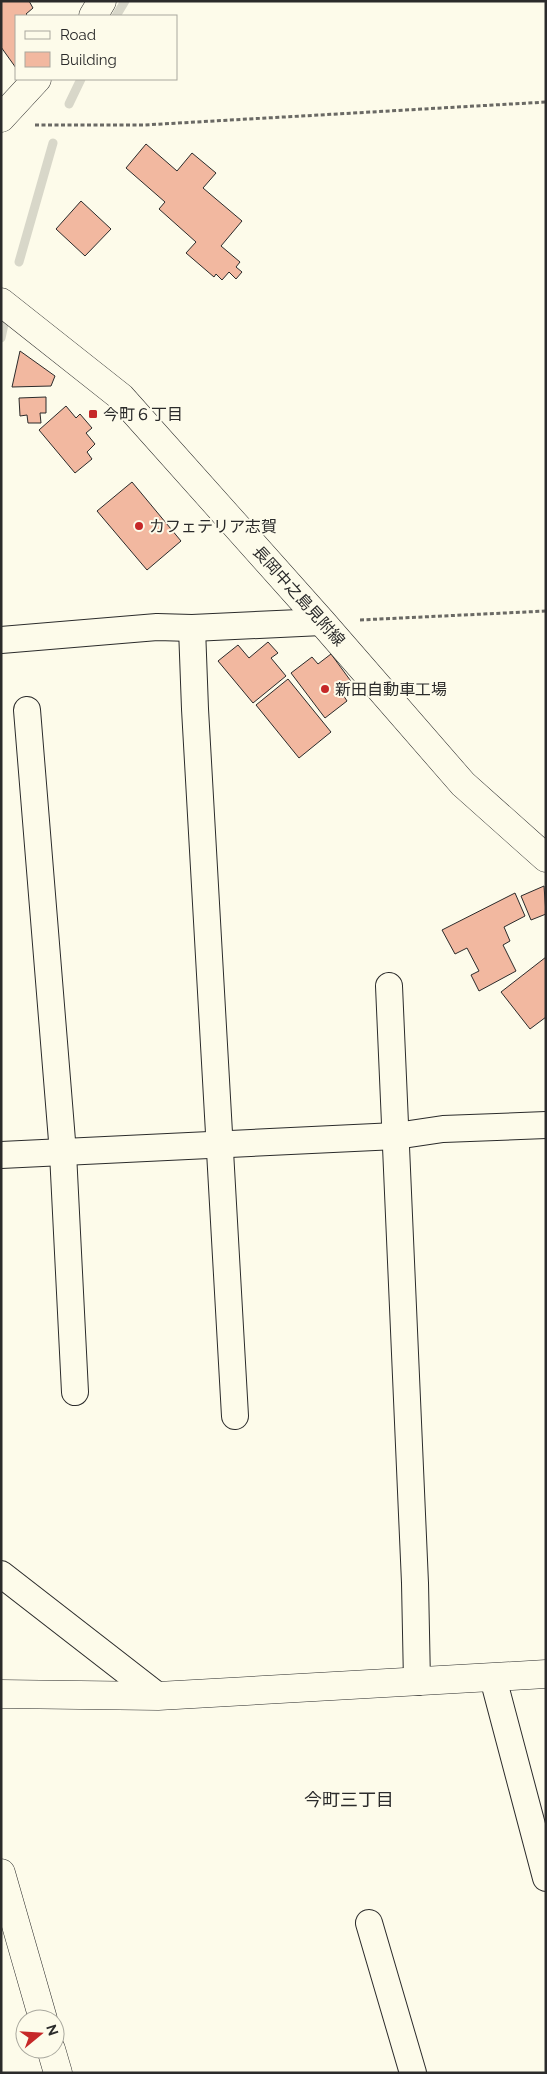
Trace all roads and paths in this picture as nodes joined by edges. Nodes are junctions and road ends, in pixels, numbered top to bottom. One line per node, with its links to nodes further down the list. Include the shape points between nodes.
1 (90, 1): 3 (main road)
2 (102, 1): 4 (main road)
3 (92, 15)
4 (93, 15)
5 (36, 80): 7 (main road)
6 (546, 102): 8 (path, via 144,125)
7 (1, 118)
8 (34, 125)
9 (1, 302): 11 (main road, 長岡中之島見附線, via 121,397)
10 (546, 611): 11 (path)
11 (322, 622): 12 (street); 15 (main road, 長岡中之島見附線, via 463,784)
12 (192, 628): 13 (street, via 157,627); 19 (street)
13 (1, 640)
14 (27, 710): 20 (street)
15 (546, 858)
16 (388, 986): 18 (street)
17 (546, 1125): 18 (street, via 443,1129)
18 (396, 1136): 19 (street); 27 (street)
19 (220, 1144): 20 (street); 23 (street)
20 (64, 1153): 21 (street); 22 (street)
21 (1, 1155)
22 (75, 1392)
23 (235, 1416)
24 (1, 1574): 29 (street)
25 (546, 1674): 26 (main road)
26 (492, 1678): 27 (main road); 31 (street)
27 (417, 1682): 29 (main road)
28 (1, 1694): 29 (main road)
29 (158, 1696)
30 (1, 1873): 33 (main road)
31 (546, 1878)
32 (369, 1923): 36 (street)
33 (41, 2009)
34 (54, 2059): 35 (main road)
35 (58, 2073)
36 (413, 2073)

